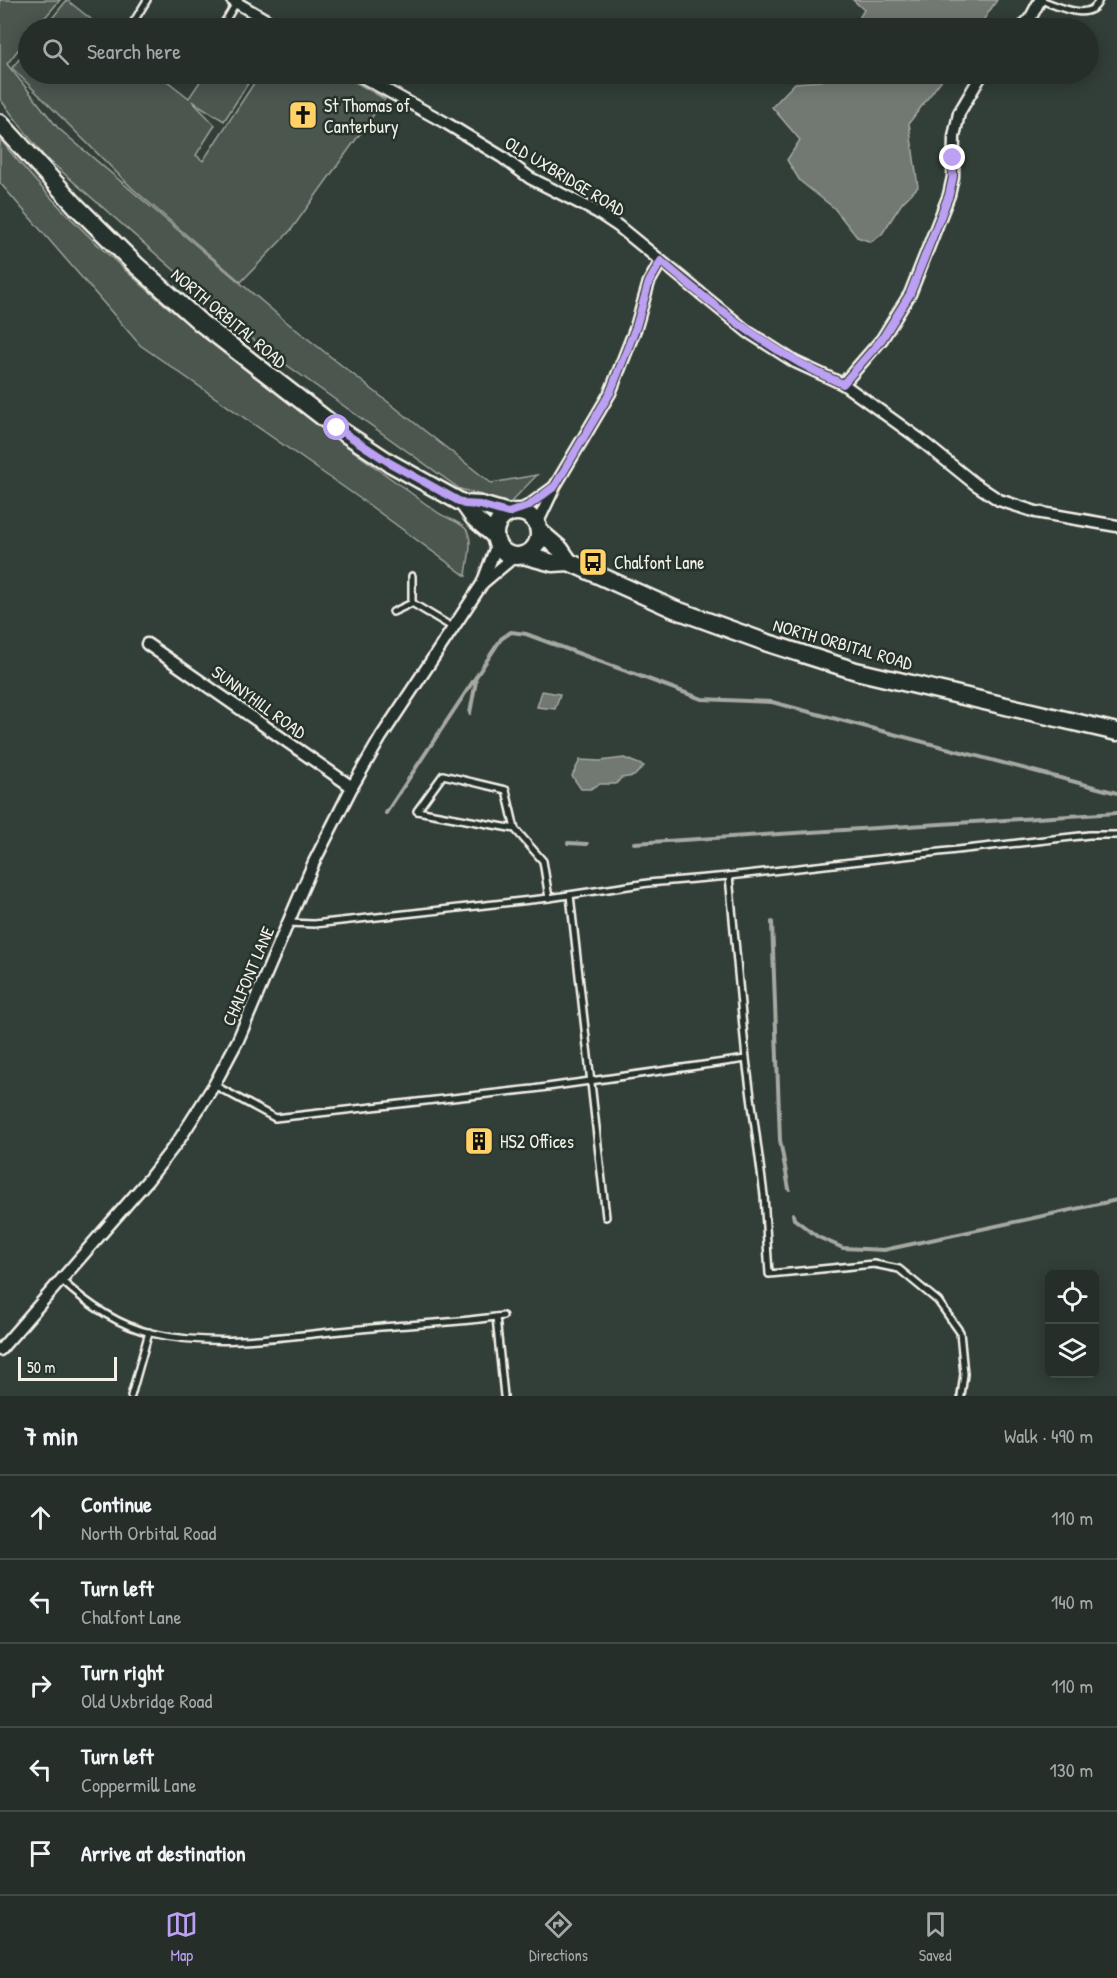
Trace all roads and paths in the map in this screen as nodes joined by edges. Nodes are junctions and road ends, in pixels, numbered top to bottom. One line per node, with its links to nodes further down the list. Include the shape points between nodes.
1 (147, 0): 5 (lane)
2 (1040, 0): 3 (lane, via 1084,12 1092,11); 8 (street)
3 (1100, 0)
4 (234, 1): 6 (lane); 7 (street)
5 (136, 18)
6 (226, 18)
7 (263, 18)
8 (1030, 18)
9 (375, 84): 12 (street, OLD UXBRIDGE ROAD, via 446,123 544,186 597,212)
10 (976, 84): 13 (street, via 960,113 954,137 949,195 910,294 882,339)
11 (0, 123): 15 (main road, NORTH ORBITAL ROAD, via 76,207 201,323 337,428)
12 (661, 261): 13 (street, OLD UXBRIDGE ROAD, via 748,332 795,362); 14 (street, via 649,282 610,393)
13 (843, 384): 17 (street, OLD UXBRIDGE ROAD, via 999,500 1036,512)
14 (555, 486): 16 (street, via 528,506); 18 (street)
15 (464, 504): 16 (main road, NORTH ORBITAL ROAD); 19 (main road, NORTH ORBITAL ROAD)
16 (512, 512): 18 (main road, via 523,512); 19 (main road, via 498,522)
17 (1117, 526)
18 (538, 528): 20 (main road, via 535,546); 21 (main road, NORTH ORBITAL ROAD)
19 (496, 540): 20 (main road, via 508,554); 23 (street, CHALFONT LANE)
20 (519, 555): 21 (main road, NORTH ORBITAL ROAD, via 553,563); 23 (street, CHALFONT LANE)
21 (569, 562): 28 (main road, NORTH ORBITAL ROAD, via 674,609 856,671)
22 (412, 576): 24 (lane)
23 (482, 584): 26 (street, CHALFONT LANE)
24 (412, 603): 25 (lane); 26 (lane)
25 (393, 612)
26 (452, 627): 29 (street, CHALFONT LANE)
27 (147, 644): 29 (street, SUNNYHILL ROAD)
28 (1117, 732)
29 (352, 787): 35 (street, CHALFONT LANE)
30 (515, 829): 30 (lane, via 436,814 417,811 443,775 506,790); 34 (lane, via 543,861)
31 (1117, 835): 32 (lane)
32 (729, 876): 33 (lane); 36 (lane)
33 (570, 895): 34 (lane); 37 (lane)
34 (549, 898): 35 (lane, via 314,924)
35 (288, 923): 38 (street, CHALFONT LANE, via 238,1040)
36 (746, 1059): 37 (lane); 47 (lane, via 764,1195 769,1274 874,1264 899,1269 938,1300 960,1332 964,1374)
37 (591, 1081): 38 (lane, via 275,1118); 39 (lane)
38 (214, 1085): 40 (street, CHALFONT LANE, via 148,1180)
39 (606, 1217)
40 (61, 1280): 43 (lane, via 110,1317); 44 (street, CHALFONT LANE)
41 (503, 1316): 42 (lane)
42 (496, 1317): 43 (lane, via 194,1340); 46 (lane)
43 (149, 1332): 45 (lane)
44 (0, 1350)
45 (131, 1396)
46 (504, 1396)
47 (961, 1396)

